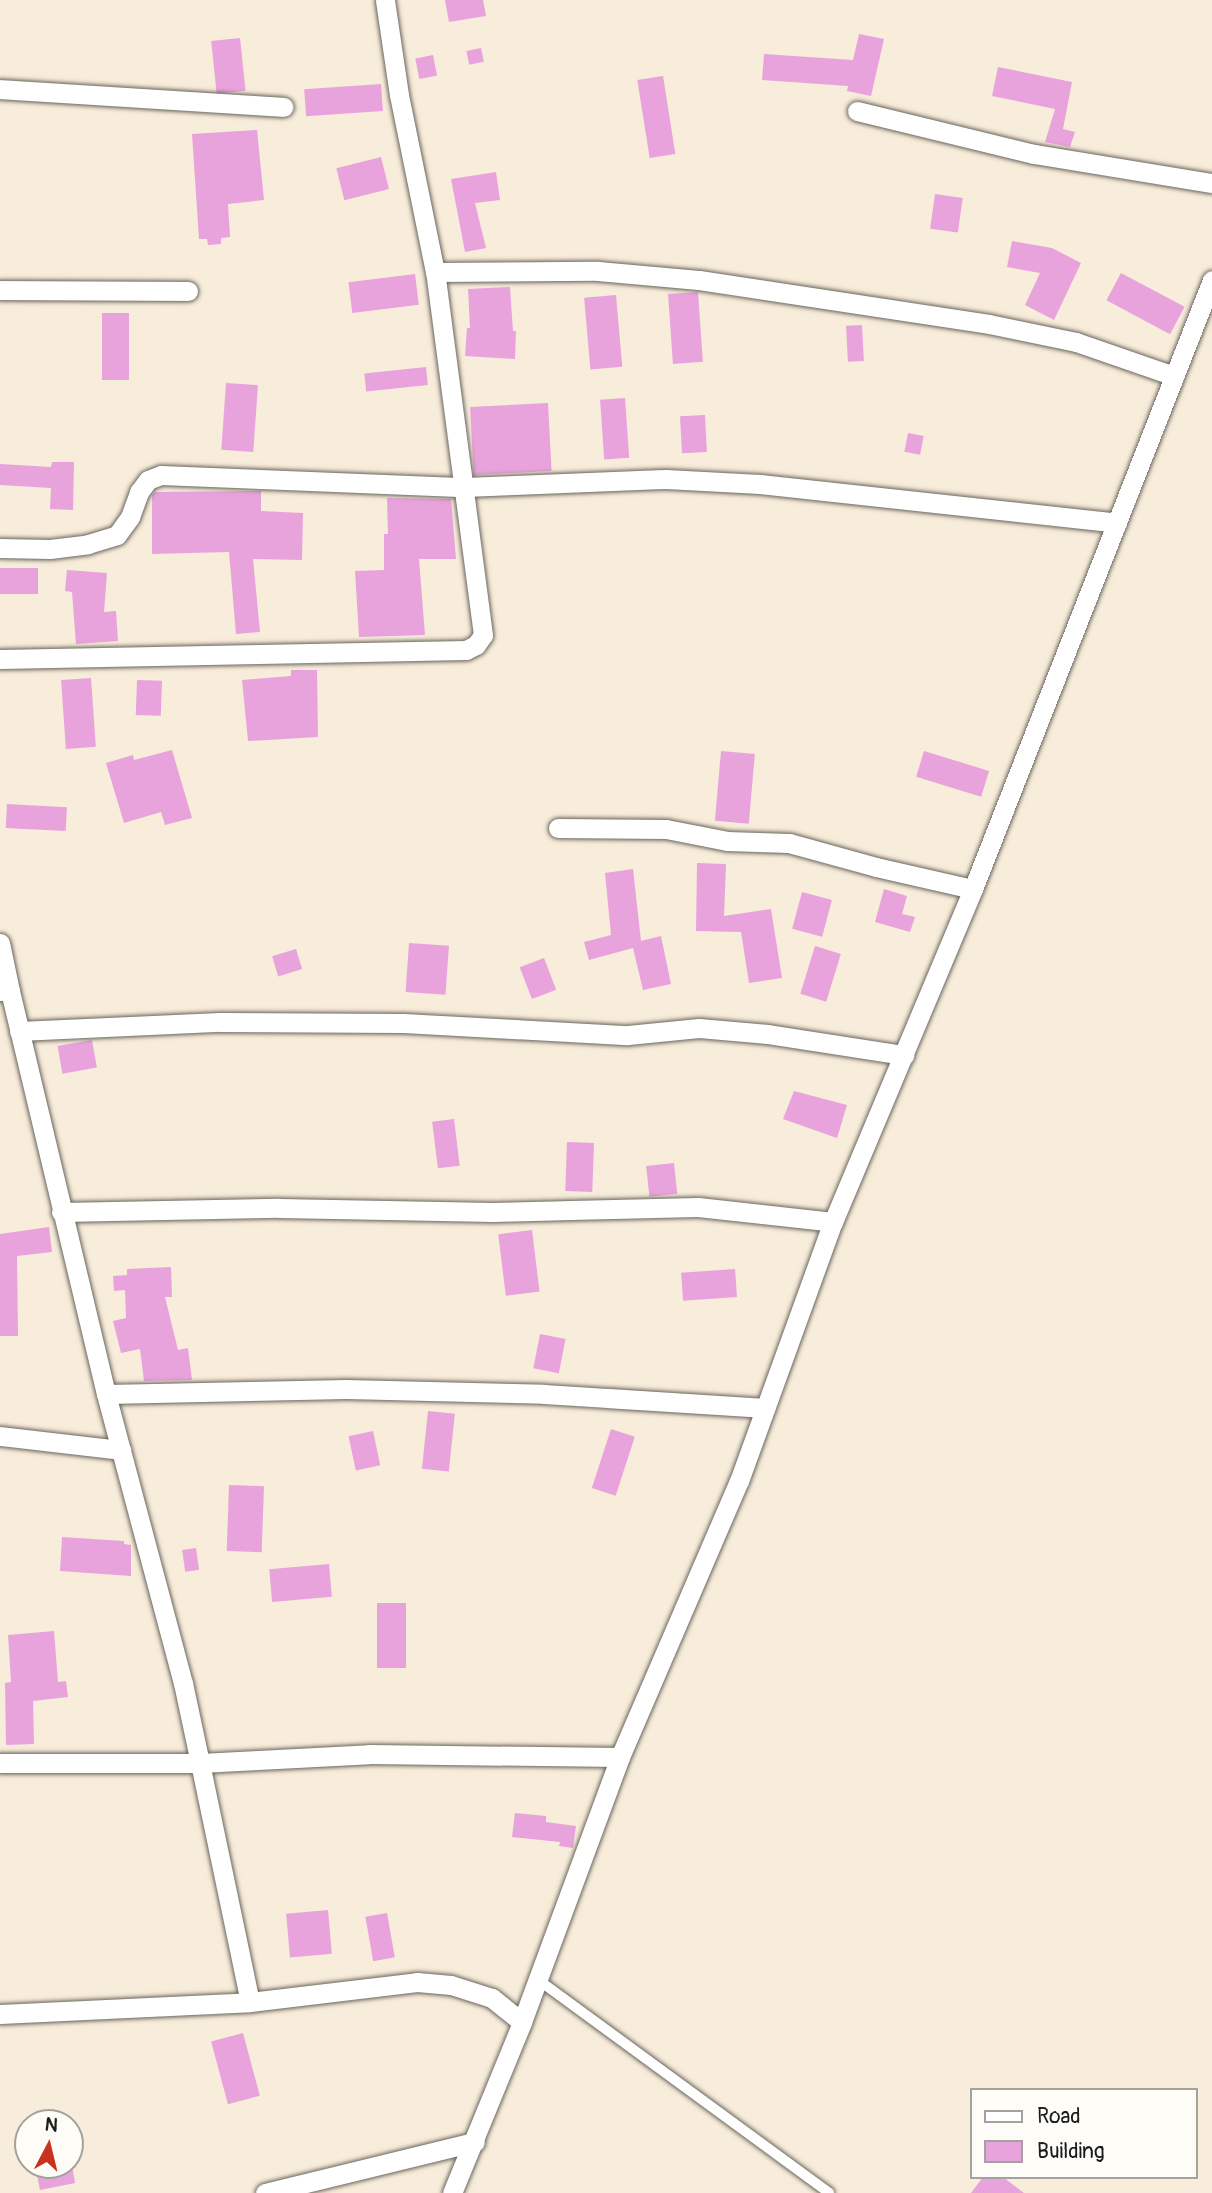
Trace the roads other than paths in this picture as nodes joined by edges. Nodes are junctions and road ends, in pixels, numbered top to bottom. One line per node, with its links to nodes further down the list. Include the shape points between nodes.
1 (385, 0): 6 (street)
2 (0, 89): 3 (street)
3 (284, 107)
4 (857, 111): 5 (street, via 1034,154)
5 (1212, 183)
6 (435, 272): 11 (street, via 598,271 699,280 989,324 1076,342); 12 (street)
7 (1212, 280): 10 (street)
8 (0, 290): 9 (street)
9 (188, 291)
10 (1207, 307): 11 (street)
11 (1174, 376): 13 (street)
12 (465, 487): 13 (street, via 680,479); 14 (street, via 161,475 148,480 139,492 117,535 50,549); 15 (street, via 483,618 483,635 466,650)
13 (1116, 523): 17 (street)
14 (0, 548)
15 (0, 659)
16 (558, 828): 17 (street, via 666,829 727,841 789,844)
17 (973, 889): 21 (street)
18 (0, 943): 19 (street)
19 (5, 991): 20 (street)
20 (19, 1031): 21 (street, via 220,1023 403,1023 628,1035 699,1028); 22 (street)
21 (904, 1055): 23 (street)
22 (61, 1212): 23 (street, via 698,1207); 24 (street)
23 (832, 1222): 25 (street)
24 (106, 1394): 25 (street, via 346,1388); 27 (street)
25 (766, 1408): 28 (street)
26 (0, 1436): 27 (street)
27 (121, 1450): 30 (street)
28 (620, 1757): 30 (street, via 369,1755); 31 (street)
29 (0, 1763): 30 (street)
30 (200, 1763): 32 (street)
31 (537, 1979): 34 (street); 38 (lane)
32 (250, 2002): 33 (street); 34 (street, via 417,1982 450,1984 492,1998)
33 (0, 2014)
34 (522, 2022): 35 (street)
35 (475, 2142): 36 (street); 37 (street)
36 (265, 2193)
37 (452, 2193)
38 (829, 2193)

